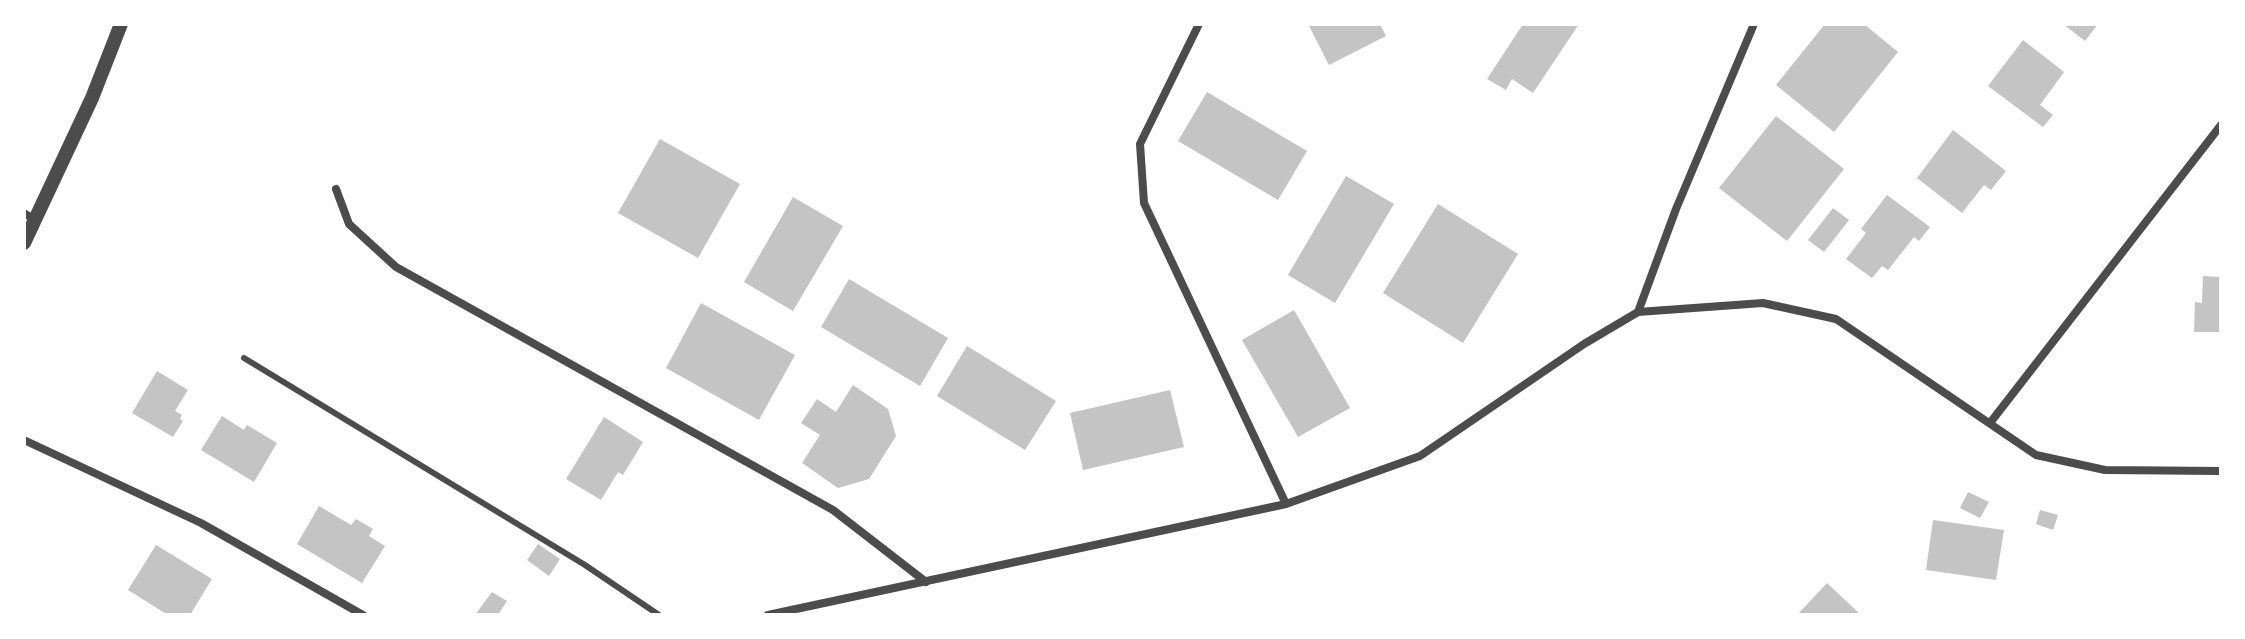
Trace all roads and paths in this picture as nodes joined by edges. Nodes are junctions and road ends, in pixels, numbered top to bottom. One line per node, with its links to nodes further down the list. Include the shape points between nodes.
1 (121, 24): 6 (street, via 92,98)
2 (1199, 24): 13 (street, via 1140,144 1144,203)
3 (1754, 24): 8 (street)
4 (2221, 125): 10 (street)
5 (336, 189): 14 (street, via 349,224 396,267 833,510)
6 (29, 216): 7 (street)
7 (24, 243)
8 (1638, 312): 10 (street, via 1763,303 1836,319); 13 (street, via 1420,456)
9 (244, 358): 16 (lane)
10 (1990, 423): 12 (street, via 2036,455 2105,470)
11 (24, 440): 15 (street, via 201,523)
12 (2221, 471)
13 (1286, 504): 14 (street)
14 (926, 582): 17 (street)
15 (363, 615)
16 (659, 615)
17 (768, 615)

